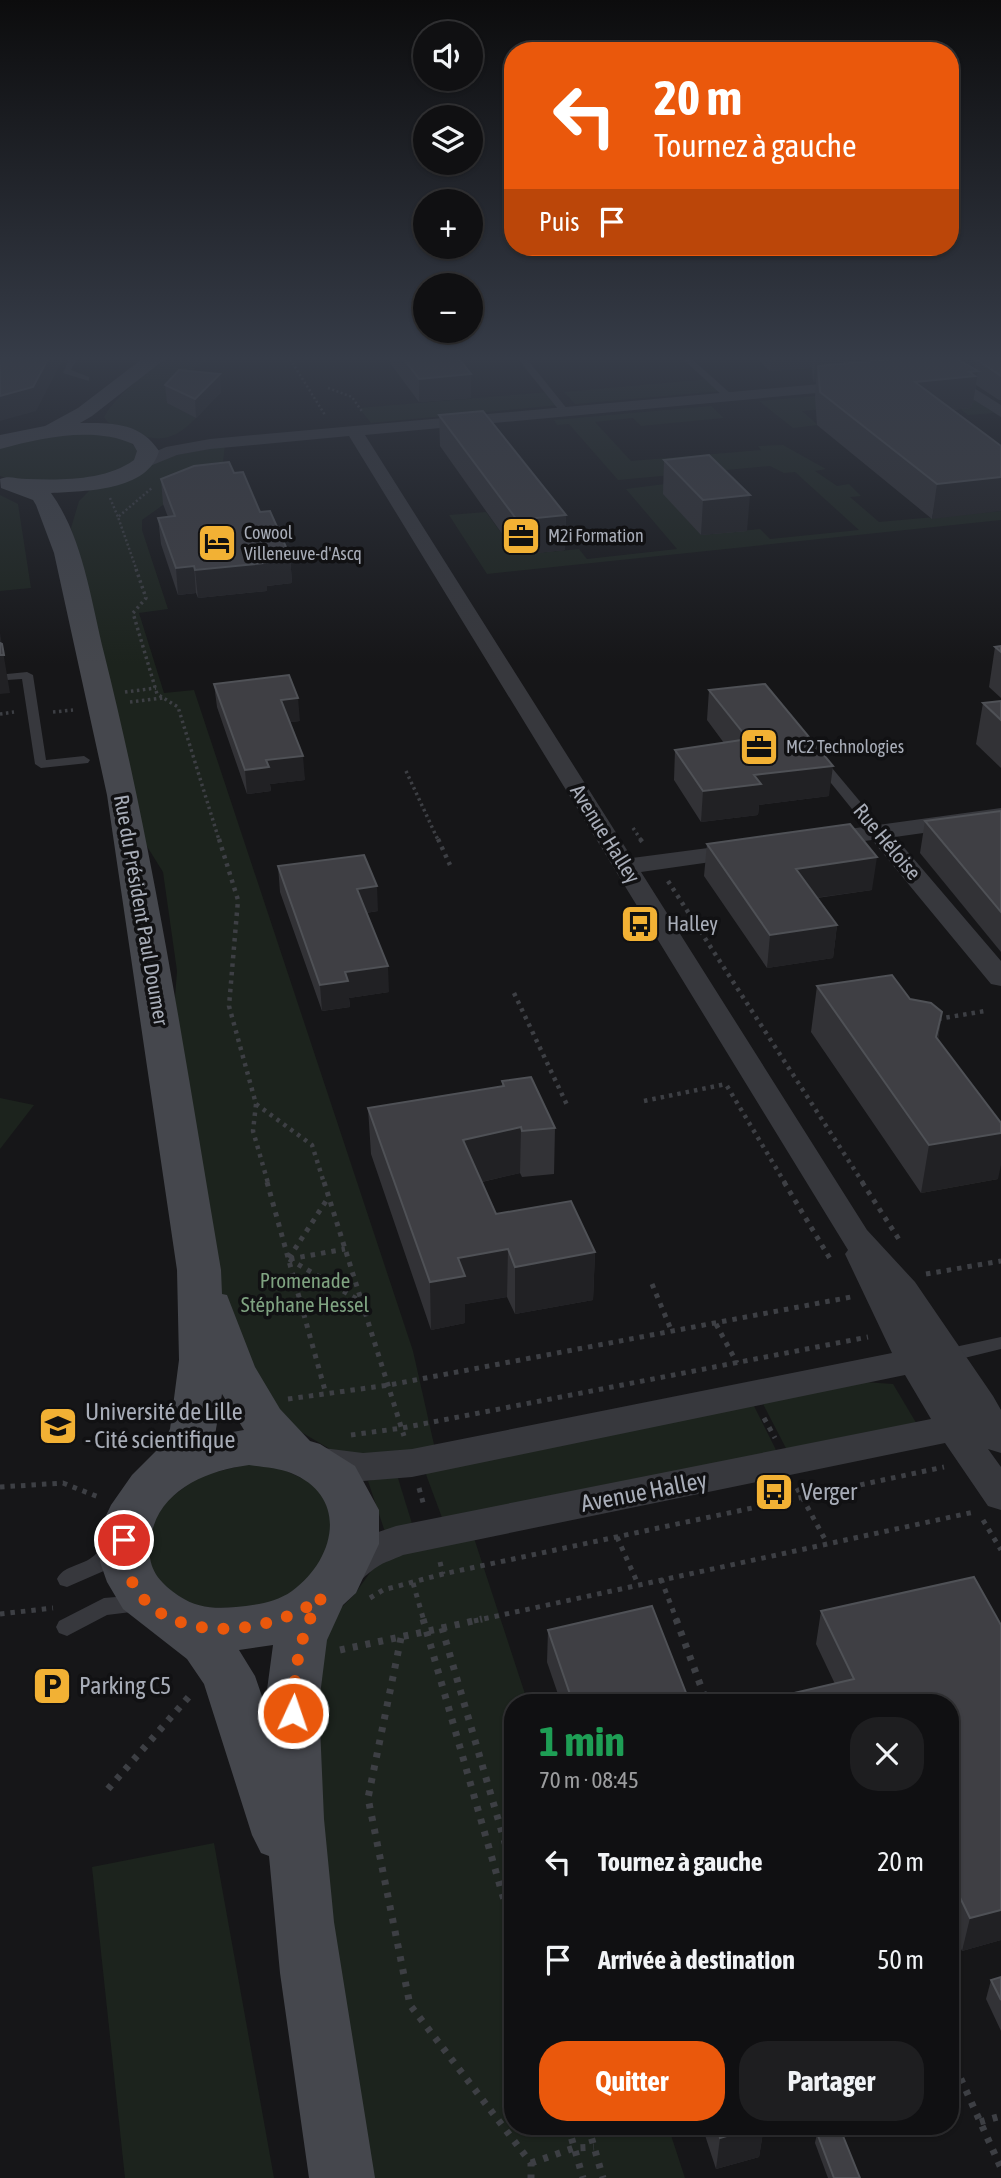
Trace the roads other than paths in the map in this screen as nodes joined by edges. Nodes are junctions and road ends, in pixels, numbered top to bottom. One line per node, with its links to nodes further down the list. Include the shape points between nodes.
1 (143, 461): 4 (main road)
2 (150, 461): 4 (street)
3 (372, 461): 15 (street, Avenue Halley)
4 (140, 465): 6 (main road)
5 (5, 482): 6 (main road, via 52,487); 7 (main road, Rue du Président Paul Doumer, via 44,499)
6 (99, 482): 7 (main road, Rue du Président Paul Doumer, via 80,491 69,505)
7 (66, 553): 17 (main road, Rue du Président Paul Doumer, via 122,795)
8 (8, 677): 10 (lane, via 27,675 41,764)
9 (808, 748): 12 (lane, Rue Héloise)
10 (84, 760)
11 (1001, 814): 12 (street)
12 (878, 832): 13 (street); 16 (street, Rue Héloise)
13 (799, 842)
14 (773, 846): 15 (street)
15 (625, 867): 19 (street, Avenue Halley, via 855,1238 903,1290)
16 (1001, 978)
17 (199, 1270): 21 (main road, Rue du Président Paul Doumer, via 237,1381 269,1431); 22 (main road, Rue du Président Paul Doumer, via 196,1416 186,1448)
18 (1001, 1343): 19 (lane)
19 (940, 1362): 20 (street, Avenue Halley); 21 (street, via 412,1464 363,1467)
20 (985, 1423): 23 (street, Avenue Halley); 26 (street, Avenue Halley, via 396,1541 363,1556)
21 (316, 1449): 22 (main road, via 219,1451); 26 (main road, via 356,1516 354,1551)
22 (164, 1476): 24 (main road)
23 (989, 1504)
24 (114, 1513): 25 (lane, via 118,1542 99,1564); 27 (main road, via 134,1586)
25 (67, 1579)
26 (342, 1592): 27 (main road, via 297,1614 251,1628 219,1630); 29 (main road, via 312,1611 301,1640 293,1691 294,1796)
27 (163, 1612): 28 (lane, via 129,1603 103,1607); 29 (main road, via 206,1644 228,1676 272,1802)
28 (67, 1627)
29 (303, 1915): 30 (main road)
30 (342, 2178)

